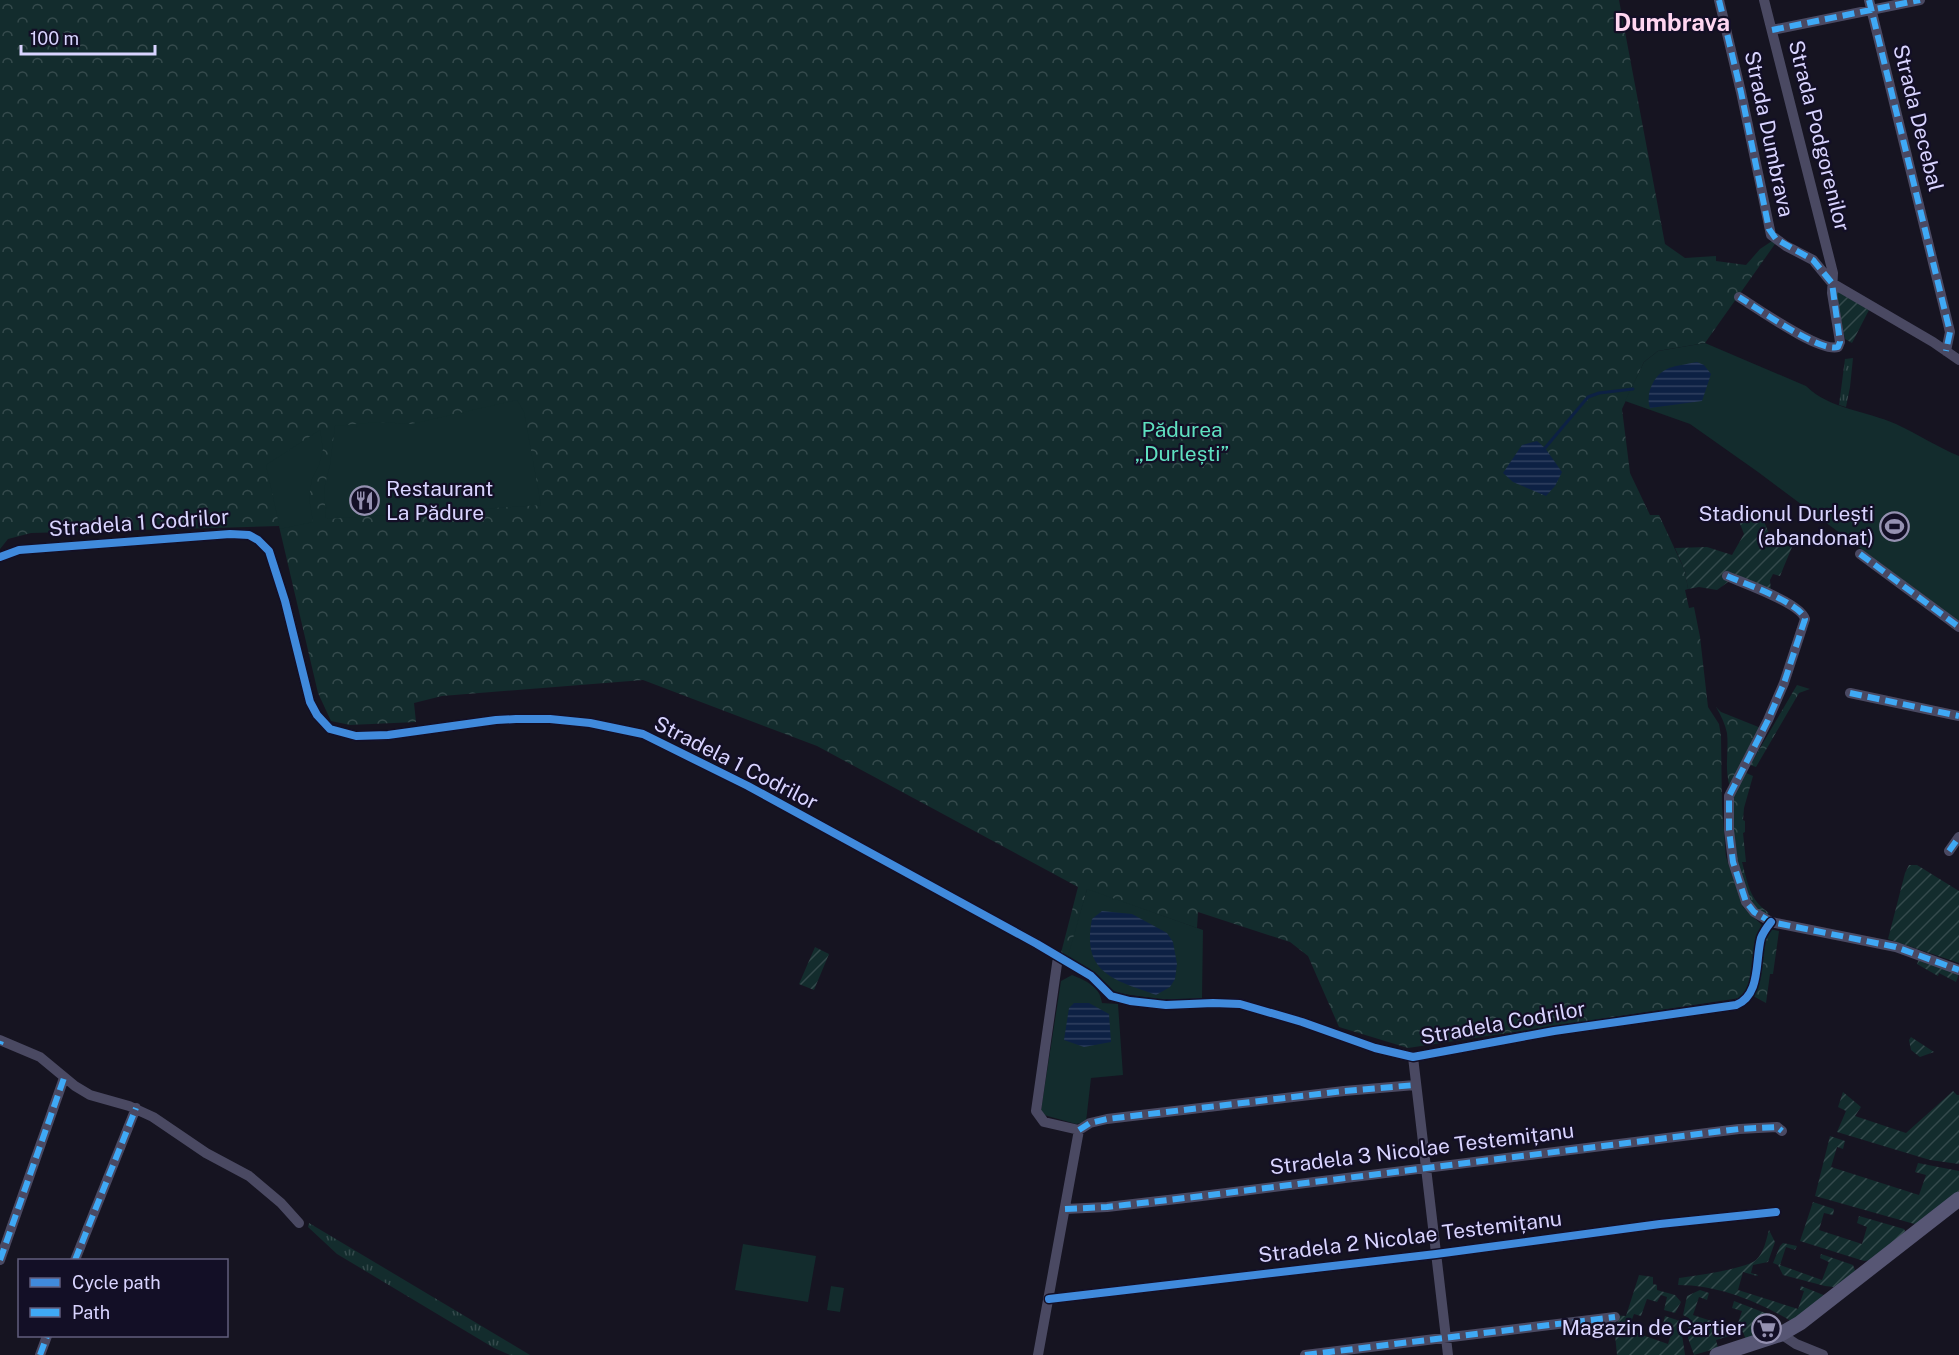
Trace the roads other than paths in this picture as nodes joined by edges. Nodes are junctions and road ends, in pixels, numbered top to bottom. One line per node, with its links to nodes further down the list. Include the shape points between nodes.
1 (1719, 0): 6 (street, Strada Dumbrava, via 1768,229 1776,239 1813,260)
2 (1764, 0): 5 (street, Strada Podgorenilor)
3 (1920, 0): 4 (street)
4 (1870, 5): 5 (street); 8 (street, Strada Decebal, via 1950,332)
5 (1772, 30): 6 (street, Strada Podgorenilor, via 1833,273)
6 (1832, 283): 7 (street, Strada Podgorenilor, via 1840,342 1834,348 1804,338); 8 (street)
7 (1739, 297)
8 (1946, 351): 9 (street)
9 (1959, 360)
10 (1860, 554): 13 (street)
11 (0, 557): 19 (street, Stradela 1 Codrilor, via 19,550 249,535 269,551 310,702 330,729 370,737 496,720 550,719 631,730 748,786)
12 (1727, 576): 18 (street, via 1787,603 1804,616 1795,652 1768,720 1729,796 1733,862 1746,902)
13 (1959, 627)
14 (1850, 693): 15 (street)
15 (1959, 716)
16 (1959, 837): 17 (street)
17 (1949, 851)
18 (1771, 922): 20 (street, via 1896,947); 22 (street, Stradela Codrilor, via 1762,936 1752,991 1736,1005 1554,1031)
19 (1058, 957): 22 (street, Stradela Codrilor, via 1120,999 1166,1005 1240,1004); 26 (street, via 1036,1111 1044,1122)
20 (1959, 970)
21 (0, 1042): 23 (street, via 40,1057)
22 (1413, 1057): 24 (street)
23 (64, 1078): 25 (street, via 90,1095); 35 (street)
24 (1415, 1085): 26 (street, via 1107,1119); 28 (street)
25 (136, 1108): 32 (street, via 249,1176); 34 (street)
26 (1079, 1130): 30 (street)
27 (1782, 1131): 28 (street, Stradela 3 Nicolae Testemițanu, via 1777,1126 1739,1129)
28 (1425, 1167): 30 (street, Stradela 3 Nicolae Testemițanu); 33 (street)
29 (1959, 1199): 38 (street)
30 (1065, 1209): 36 (street)
31 (1776, 1212): 33 (street, Stradela 2 Nicolae Testemițanu)
32 (299, 1223)
33 (1436, 1254): 36 (street, Stradela 2 Nicolae Testemițanu); 40 (street)
34 (75, 1259)
35 (0, 1260)
36 (1049, 1299): 42 (street)
37 (1615, 1317): 40 (street)
38 (1781, 1334): 45 (street); 46 (street)
39 (46, 1337): 41 (street)
40 (1447, 1338): 43 (street); 44 (street)
41 (40, 1355)
42 (1038, 1355)
43 (1305, 1355)
44 (1448, 1355)
45 (1718, 1355)
46 (1823, 1355)

